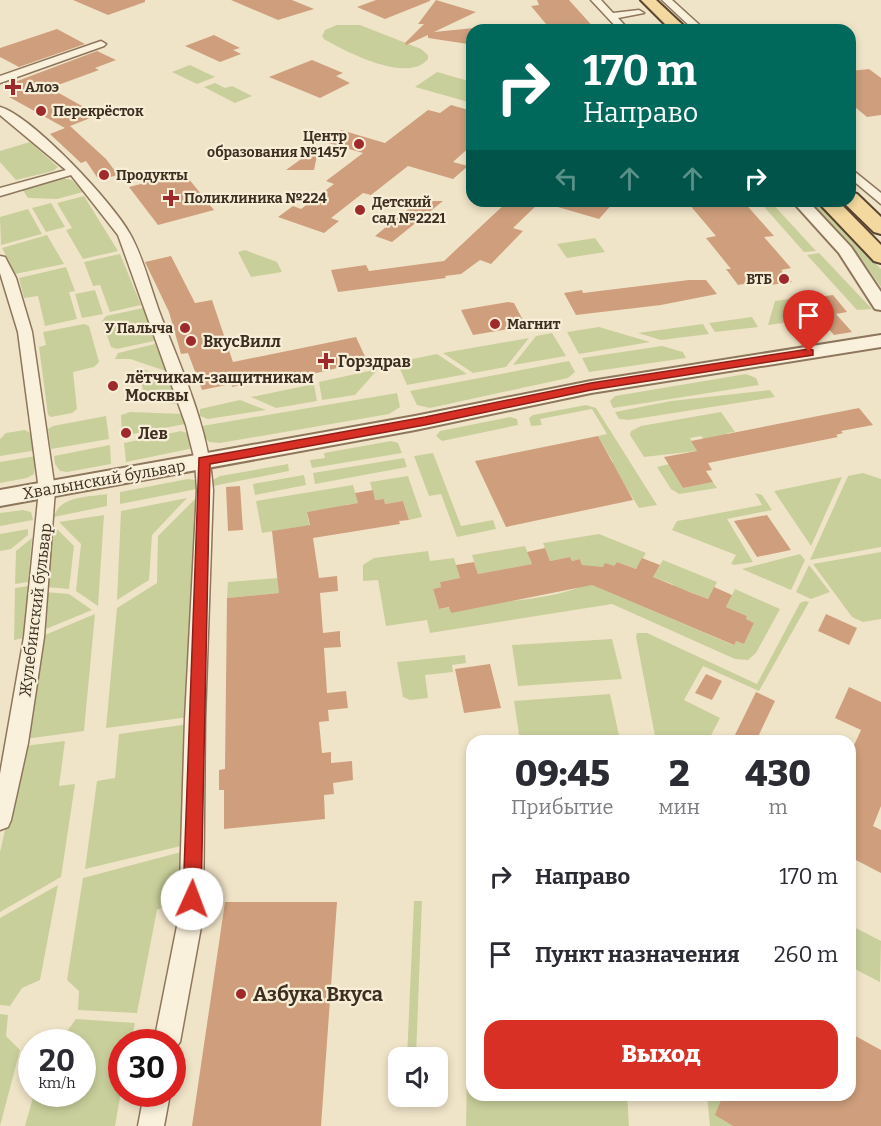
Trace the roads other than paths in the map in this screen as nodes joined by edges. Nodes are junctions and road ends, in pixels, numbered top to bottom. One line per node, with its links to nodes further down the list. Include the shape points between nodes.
1 (596, 0): 5 (street)
2 (625, 0): 6 (main road)
3 (648, 0): 8 (main road)
4 (667, 0): 9 (street)
5 (612, 16): 6 (street); 7 (street)
6 (643, 18)
7 (619, 24)
8 (674, 24)
9 (693, 24)
10 (101, 44): 11 (street)
11 (0, 80)
12 (0, 110): 13 (street)
13 (74, 171): 15 (street); 25 (street, via 124,234 186,401)
14 (856, 177): 16 (street)
15 (0, 192)
16 (881, 200)
17 (856, 204): 20 (main road)
18 (806, 207): 23 (street, via 845,250)
19 (832, 207): 21 (main road)
20 (881, 228)
21 (881, 257)
22 (0, 260): 26 (street, Жулебинский бульвар, via 25,332)
23 (881, 305)
24 (881, 341): 25 (street, Хвалынский бульвар, via 591,387)
25 (203, 461): 26 (street, Хвалынский бульвар); 29 (street, via 191,916)
26 (47, 490): 27 (street, Хвалынский бульвар); 28 (street, Жулебинский бульвар, via 34,637 18,743)
27 (0, 498)
28 (0, 820)
29 (169, 1029)
30 (155, 1107): 31 (street)
31 (151, 1126)

